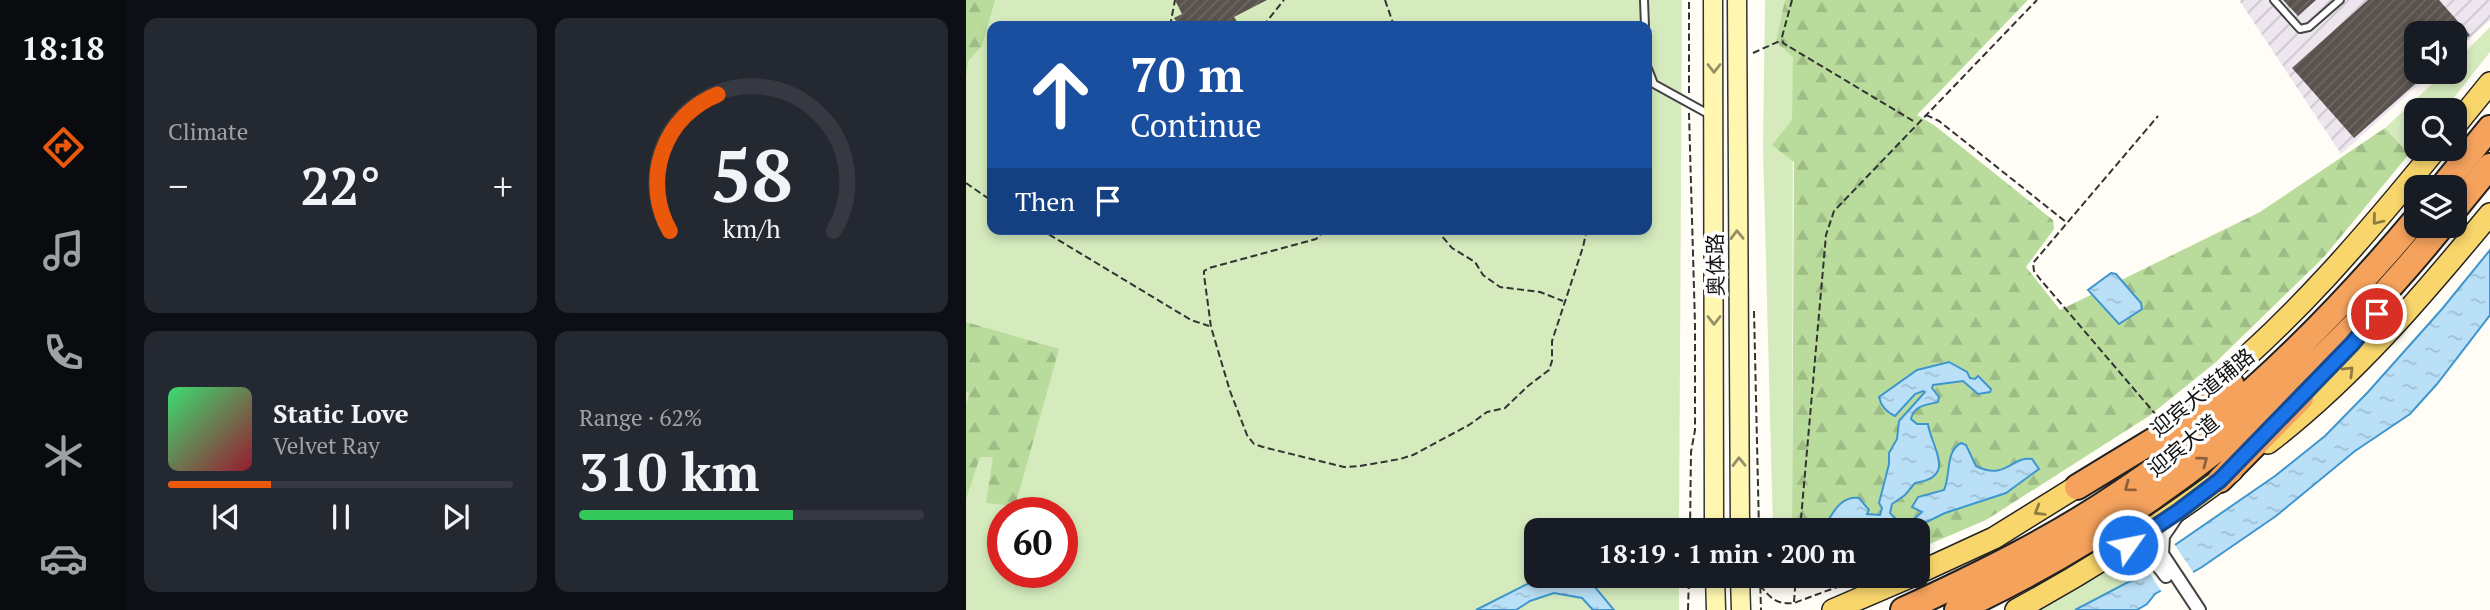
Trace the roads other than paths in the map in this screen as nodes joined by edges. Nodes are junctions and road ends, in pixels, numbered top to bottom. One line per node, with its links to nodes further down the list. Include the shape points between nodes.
1 (1644, 0): 6 (lane)
2 (1713, 0): 10 (main road, 奥体路, one-way to 10)
3 (1737, 0): 27 (main road, 奥体路, one-way to 3)
4 (2274, 0): 5 (lane, via 2300,29 2309,27)
5 (2340, 0)
6 (1645, 21)
7 (1652, 79): 10 (lane)
8 (2490, 83): 9 (main road)
9 (2467, 111)
10 (1714, 117): 26 (main road, 奥体路, one-way to 26)
11 (2490, 128): 14 (highway)
12 (2426, 161): 24 (main road, 迎宾大道辅路, one-way to 24, via 2358,243 2262,343 2165,424)
13 (2490, 166): 16 (highway)
14 (2452, 175)
15 (2490, 182): 17 (highway)
16 (2467, 194)
17 (2467, 210)
18 (2490, 214): 23 (main road, one-way to 18, via 2335,386 2413,305)
19 (2404, 227): 24 (highway, via 2267,357 2164,434)
20 (2404, 232): 36 (highway, 迎宾大道, one-way to 36, via 2316,330 2196,437 2123,492 2050,537)
21 (2432, 238): 37 (highway, 迎宾大道, one-way to 21, via 2078,546 2211,455 2310,370)
22 (2444, 238): 23 (highway, via 2352,344)
23 (2220, 480): 25 (main road)
24 (2077, 487): 29 (main road, 迎宾大道辅路, one-way to 29, via 1994,538)
25 (2179, 511): 28 (main road); 40 (street, via 2164,537 2162,554)
26 (1714, 518)
27 (1740, 518)
28 (2114, 554): 38 (main road); 39 (street, via 2131,551 2151,558)
29 (1930, 567)
30 (1716, 588): 33 (main road)
31 (1740, 588): 34 (main road)
32 (1884, 588): 35 (main road)
33 (1717, 610)
34 (1741, 610)
35 (1833, 610)
36 (1903, 610)
37 (1957, 610)
38 (2016, 610)
39 (2190, 610)
40 (2199, 610)

